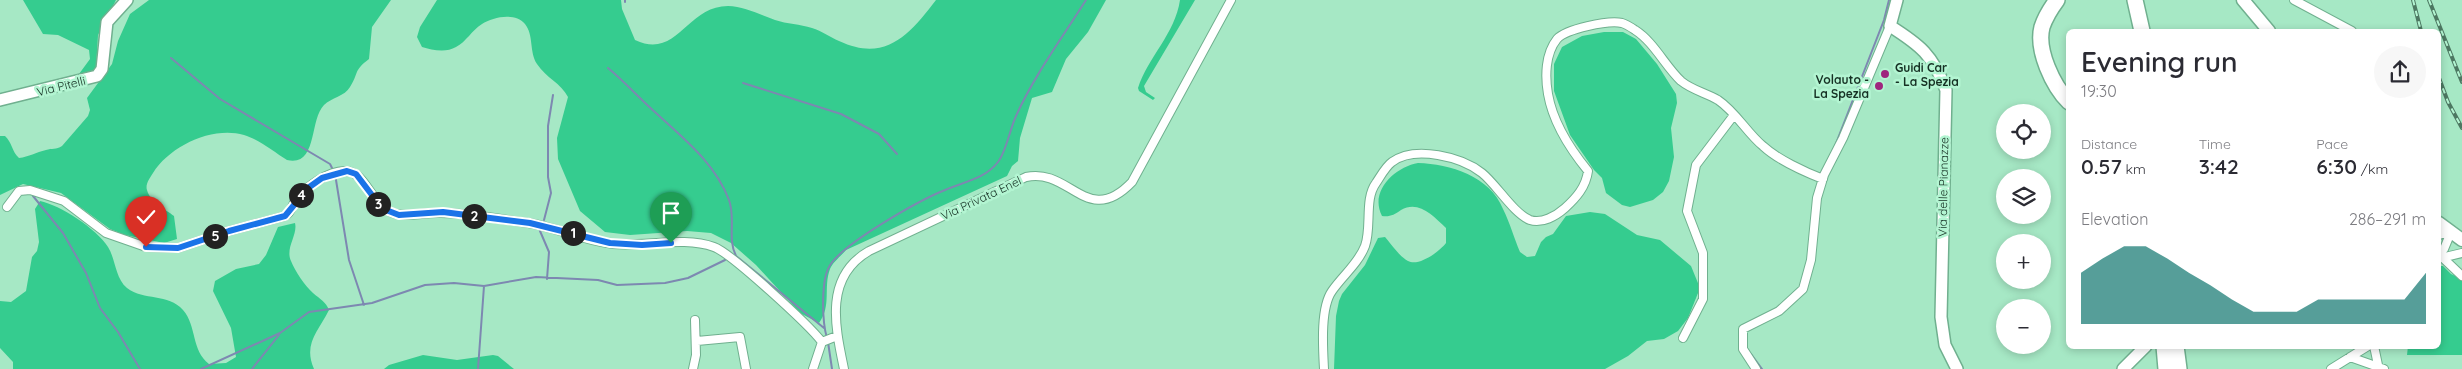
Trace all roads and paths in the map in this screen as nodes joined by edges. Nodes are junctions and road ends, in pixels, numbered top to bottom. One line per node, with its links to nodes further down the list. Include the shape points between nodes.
1 (127, 0): 15 (street, Via Pitelli, via 107,22 102,69 96,76)
2 (1231, 0): 27 (street, Via Privata Enel, via 1132,182 1122,193 1096,200 1045,176 1026,176 869,251 850,264 843,276)
3 (1896, 0): 9 (street)
4 (2057, 0): 14 (highway, via 2042,27 2042,48 2056,84)
5 (2126, 0): 10 (highway)
6 (2135, 0): 11 (highway)
7 (2243, 0): 12 (main road)
8 (2294, 0): 13 (street)
9 (1890, 26): 17 (street); 44 (street, Via delle Pianazze, via 1924,51 1937,66 1946,90 1941,317 1945,346)
10 (2132, 29)
11 (2142, 29)
12 (2267, 29)
13 (2348, 29)
14 (2066, 98)
15 (0, 100)
16 (1734, 115): 17 (street, via 1763,146); 28 (street, via 1696,165 1687,211 1703,253 1703,299); 42 (street, via 1719,100 1682,82 1636,30 1622,23 1568,32 1557,39 1550,54 1546,84 1561,132 1588,171 1580,192 1557,215 1542,221 1530,220 1470,165 1434,154 1392,162 1374,185 1368,238 1361,257 1331,293 1322,330)
17 (1823, 179): 43 (street, via 1811,260 1803,289 1780,311 1743,329 1743,350)
18 (7, 207): 30 (street, via 20,191 30,190 64,202 113,237 146,247 178,248 285,216 308,188 322,178 347,171 356,174 386,210 399,215 443,212 530,223 610,243 690,242 715,247 737,263)
19 (2444, 230): 20 (main road); 22 (street)
20 (2462, 240)
21 (2462, 252): 23 (street)
22 (2441, 255)
23 (2441, 257)
24 (2441, 258): 25 (street)
25 (2462, 276)
26 (695, 320): 29 (street)
27 (834, 337): 30 (street); 41 (street, Via Privata Enel)
28 (1683, 338)
29 (696, 341): 38 (street); 39 (street, via 740,337)
30 (823, 342): 40 (street)
31 (2143, 349): 45 (street)
32 (2164, 349): 46 (highway)
33 (2176, 349): 47 (highway)
34 (2363, 349): 36 (street)
35 (2375, 349): 37 (street)
36 (2350, 357): 37 (street); 48 (street)
37 (2381, 367)
38 (693, 369)
39 (746, 369)
40 (813, 369)
41 (844, 369)
42 (1324, 369)
43 (1756, 369)
44 (1957, 369)
45 (2123, 369)
46 (2166, 369)
47 (2179, 369)
48 (2330, 369)

